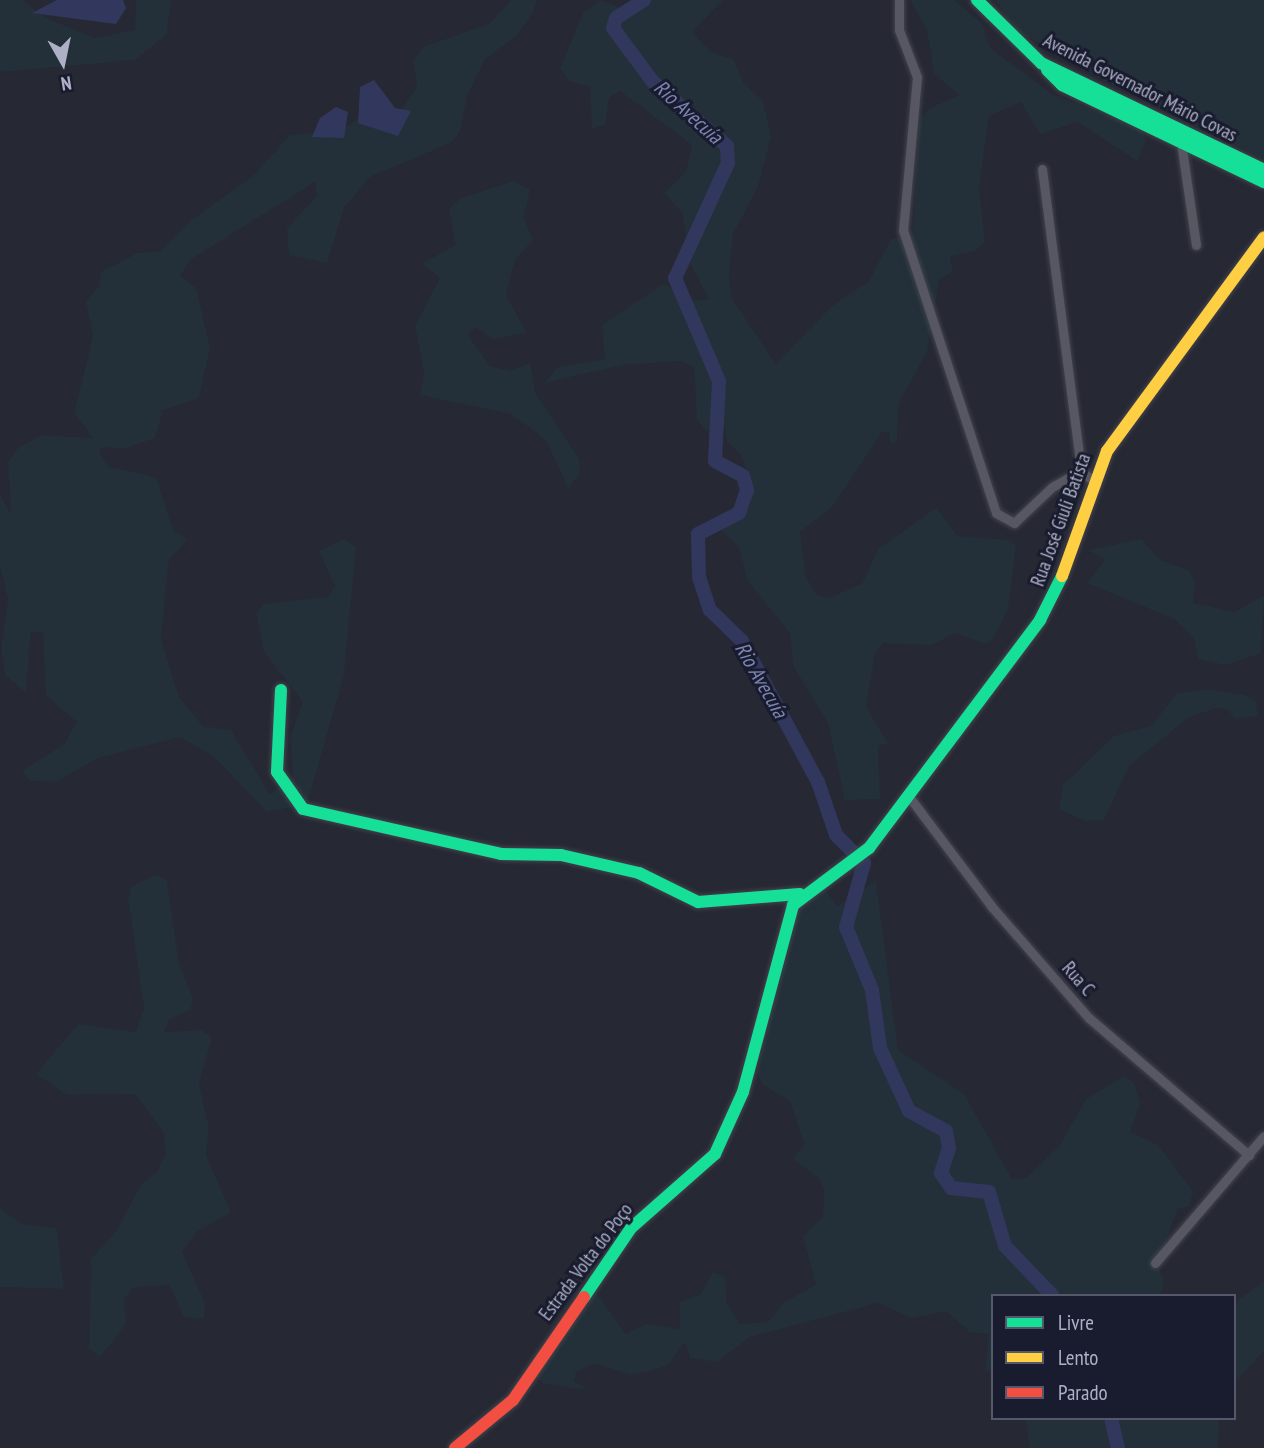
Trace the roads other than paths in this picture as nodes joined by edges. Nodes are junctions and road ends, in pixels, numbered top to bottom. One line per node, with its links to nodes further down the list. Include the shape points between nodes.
1 (900, 0): 10 (street, via 899,30 917,77 903,230 996,513 1014,523)
2 (977, 0): 3 (street, Avenida Governador Mário Covas)
3 (1037, 60): 4 (street, via 1062,85); 6 (street, Avenida Governador Mário Covas)
4 (1181, 142): 7 (street); 9 (street)
5 (1042, 169): 10 (street)
6 (1264, 170)
7 (1264, 182)
8 (1264, 237): 11 (street, Rua José Giuli Batista, via 1116,436)
9 (1196, 245)
10 (1081, 471): 11 (street)
11 (1094, 481): 13 (street, Rua José Giuli Batista, via 1052,602)
12 (281, 690): 14 (street, via 277,772 303,809 501,854 561,855 639,873 698,902)
13 (910, 798): 14 (street, Rua José Giuli Batista, via 869,848); 16 (street, Rua C, via 992,907 1095,1024)
14 (800, 894): 18 (street, Estrada Volta do Poço, via 788,917 743,1092 715,1154 631,1228 517,1394)
15 (1264, 1136): 16 (street)
16 (1249, 1155): 17 (street)
17 (1155, 1263)
18 (455, 1448)

